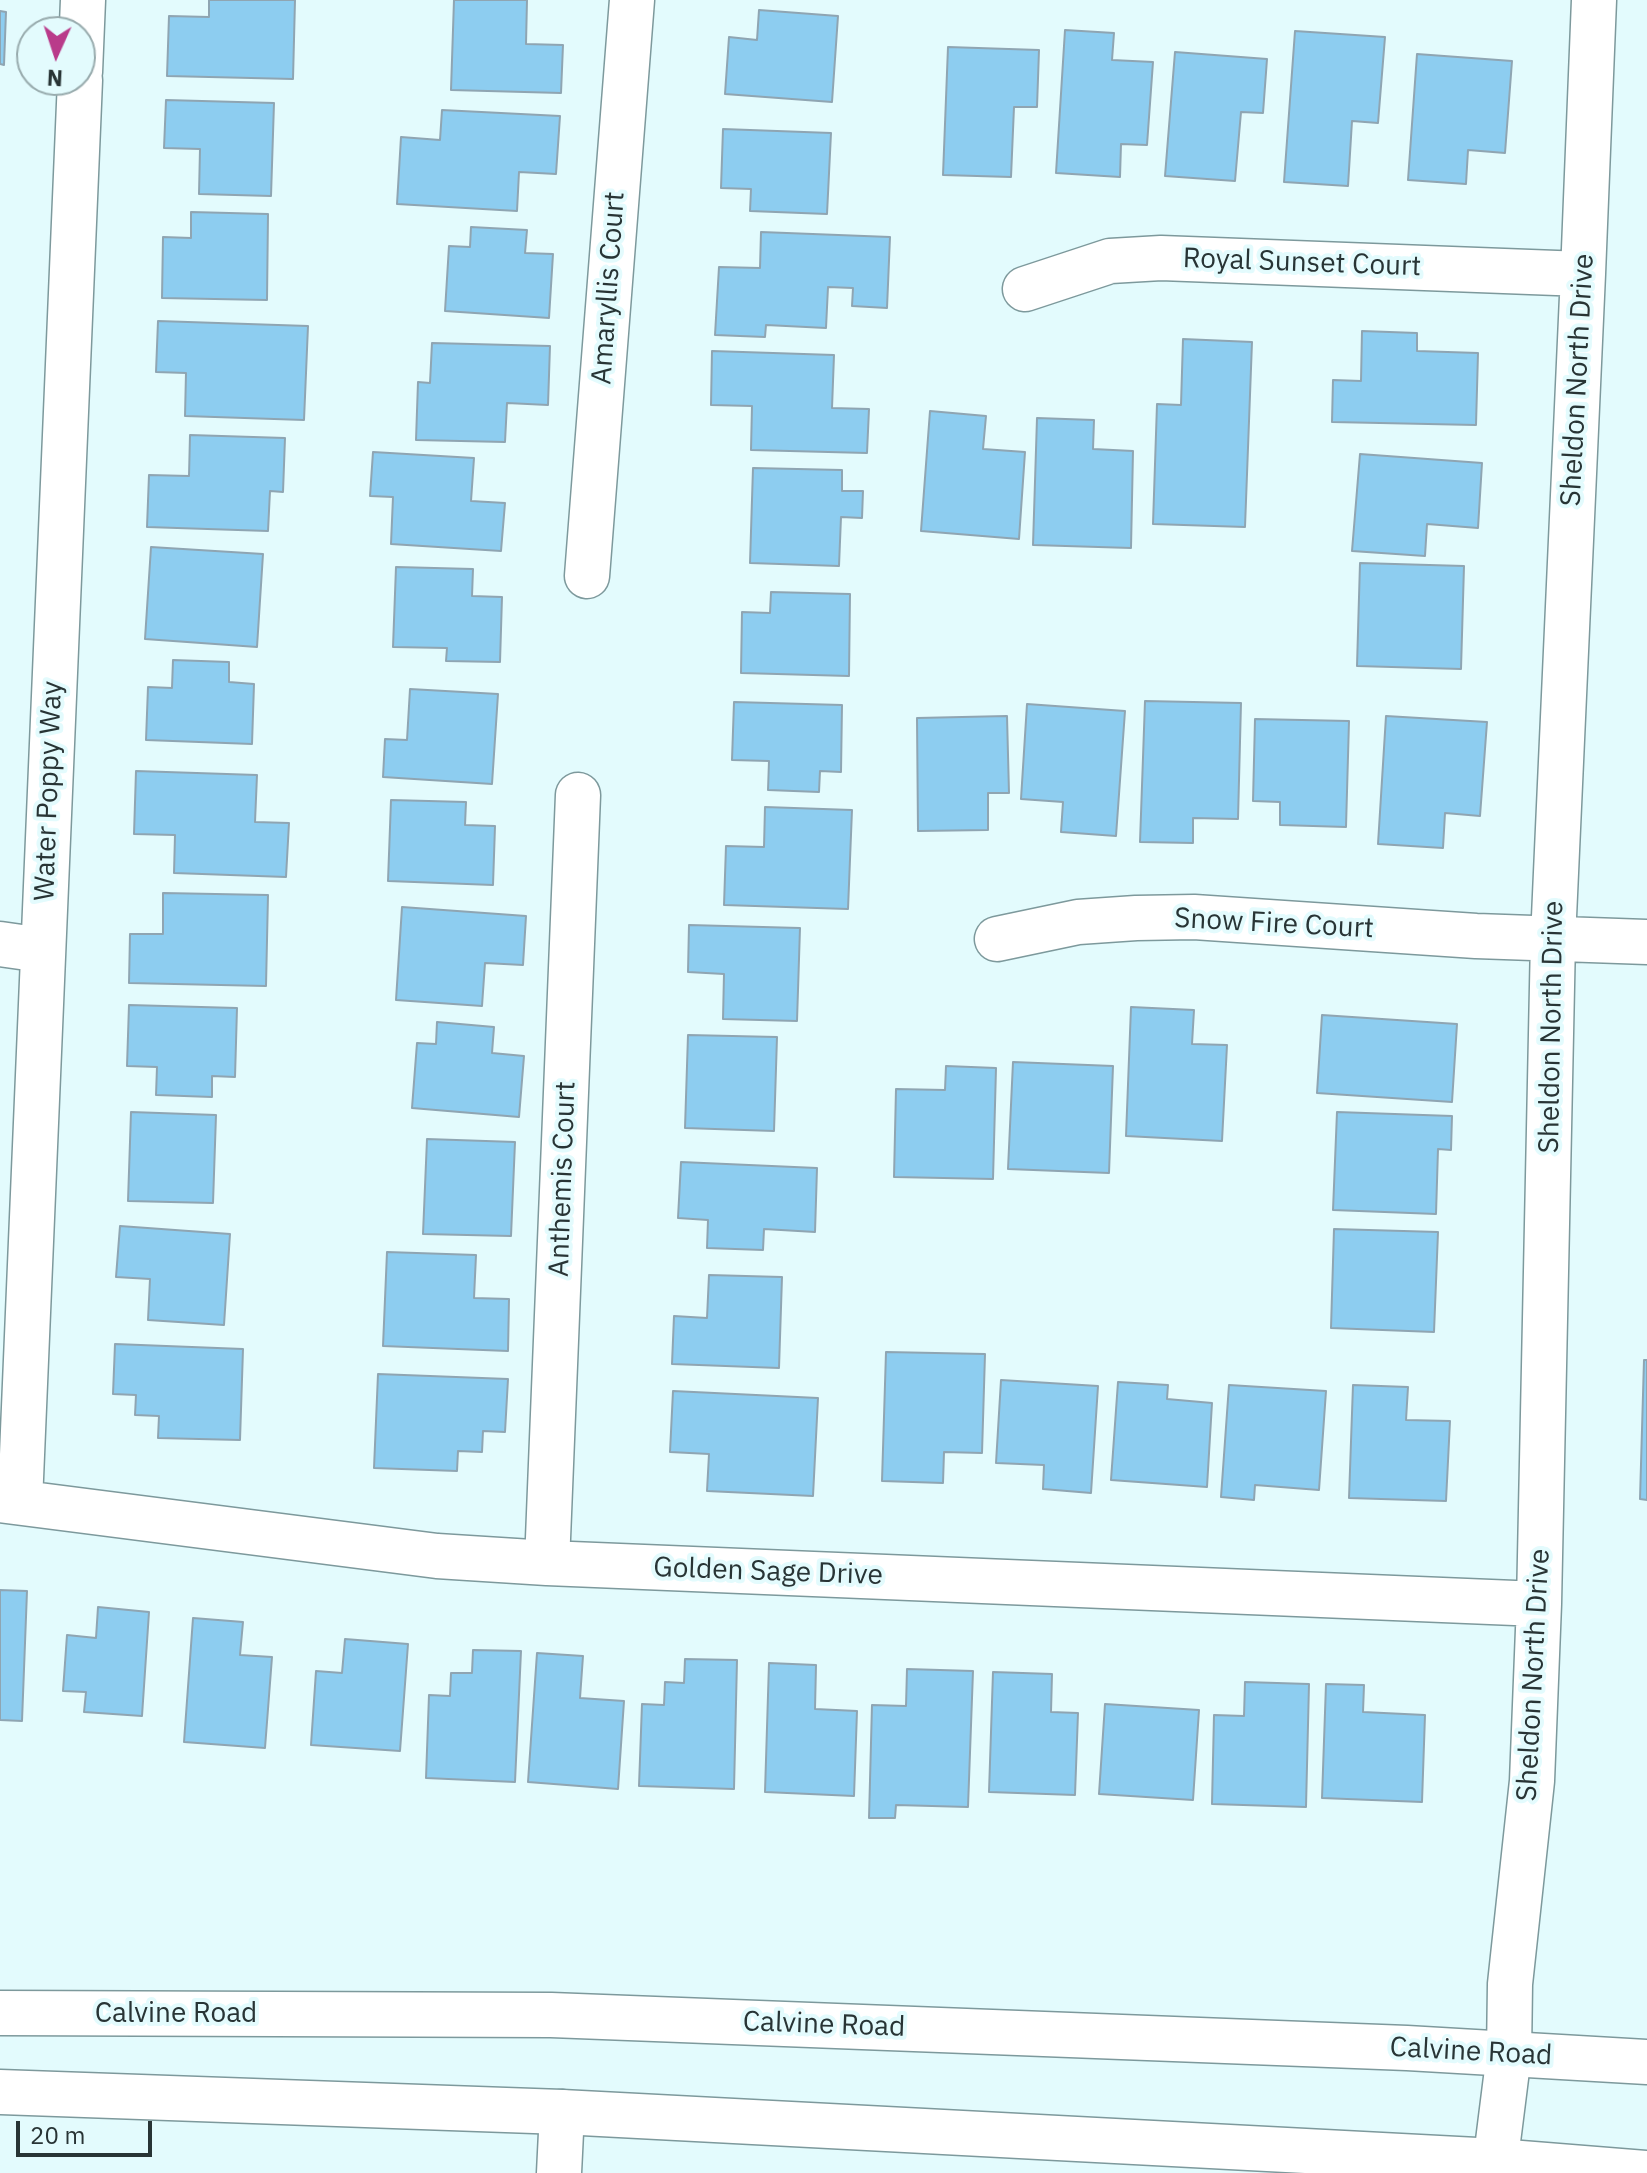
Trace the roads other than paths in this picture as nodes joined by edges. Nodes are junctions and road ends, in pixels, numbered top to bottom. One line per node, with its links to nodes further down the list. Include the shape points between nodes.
1 (632, 0): 6 (street, Amaryllis Court)
2 (1594, 0): 4 (street, Sheldon North Drive)
3 (79, 96): 11 (street, Water Poppy Way)
4 (1583, 274): 5 (street, Royal Sunset Court, via 1161,258 1110,261); 9 (street, Sheldon North Drive)
5 (1025, 289)
6 (587, 576)
7 (578, 795): 13 (street, Anthemis Court)
8 (997, 939): 9 (street, Snow Fire Court, via 1078,922 1194,917)
9 (1553, 939): 10 (street, Snow Fire Court); 14 (street, Sheldon North Drive)
10 (1647, 942)
11 (21, 947): 12 (street, Water Poppy Way)
12 (10, 1501): 13 (street, Golden Sage Drive, via 437,1556)
13 (547, 1563): 14 (street, Golden Sage Drive)
14 (1539, 1604): 16 (street, Sheldon North Drive, via 1532,1781 1510,1984)
15 (0, 2013): 16 (street, Calvine Road, via 551,2015)
16 (1509, 2054): 17 (street, Calvine Road); 20 (street, Sheldon North Drive)
17 (1647, 2062)
18 (0, 2092): 19 (street)
19 (562, 2112): 20 (street); 21 (street)
20 (1495, 2167): 22 (street)
21 (559, 2173)
22 (1645, 2173)

